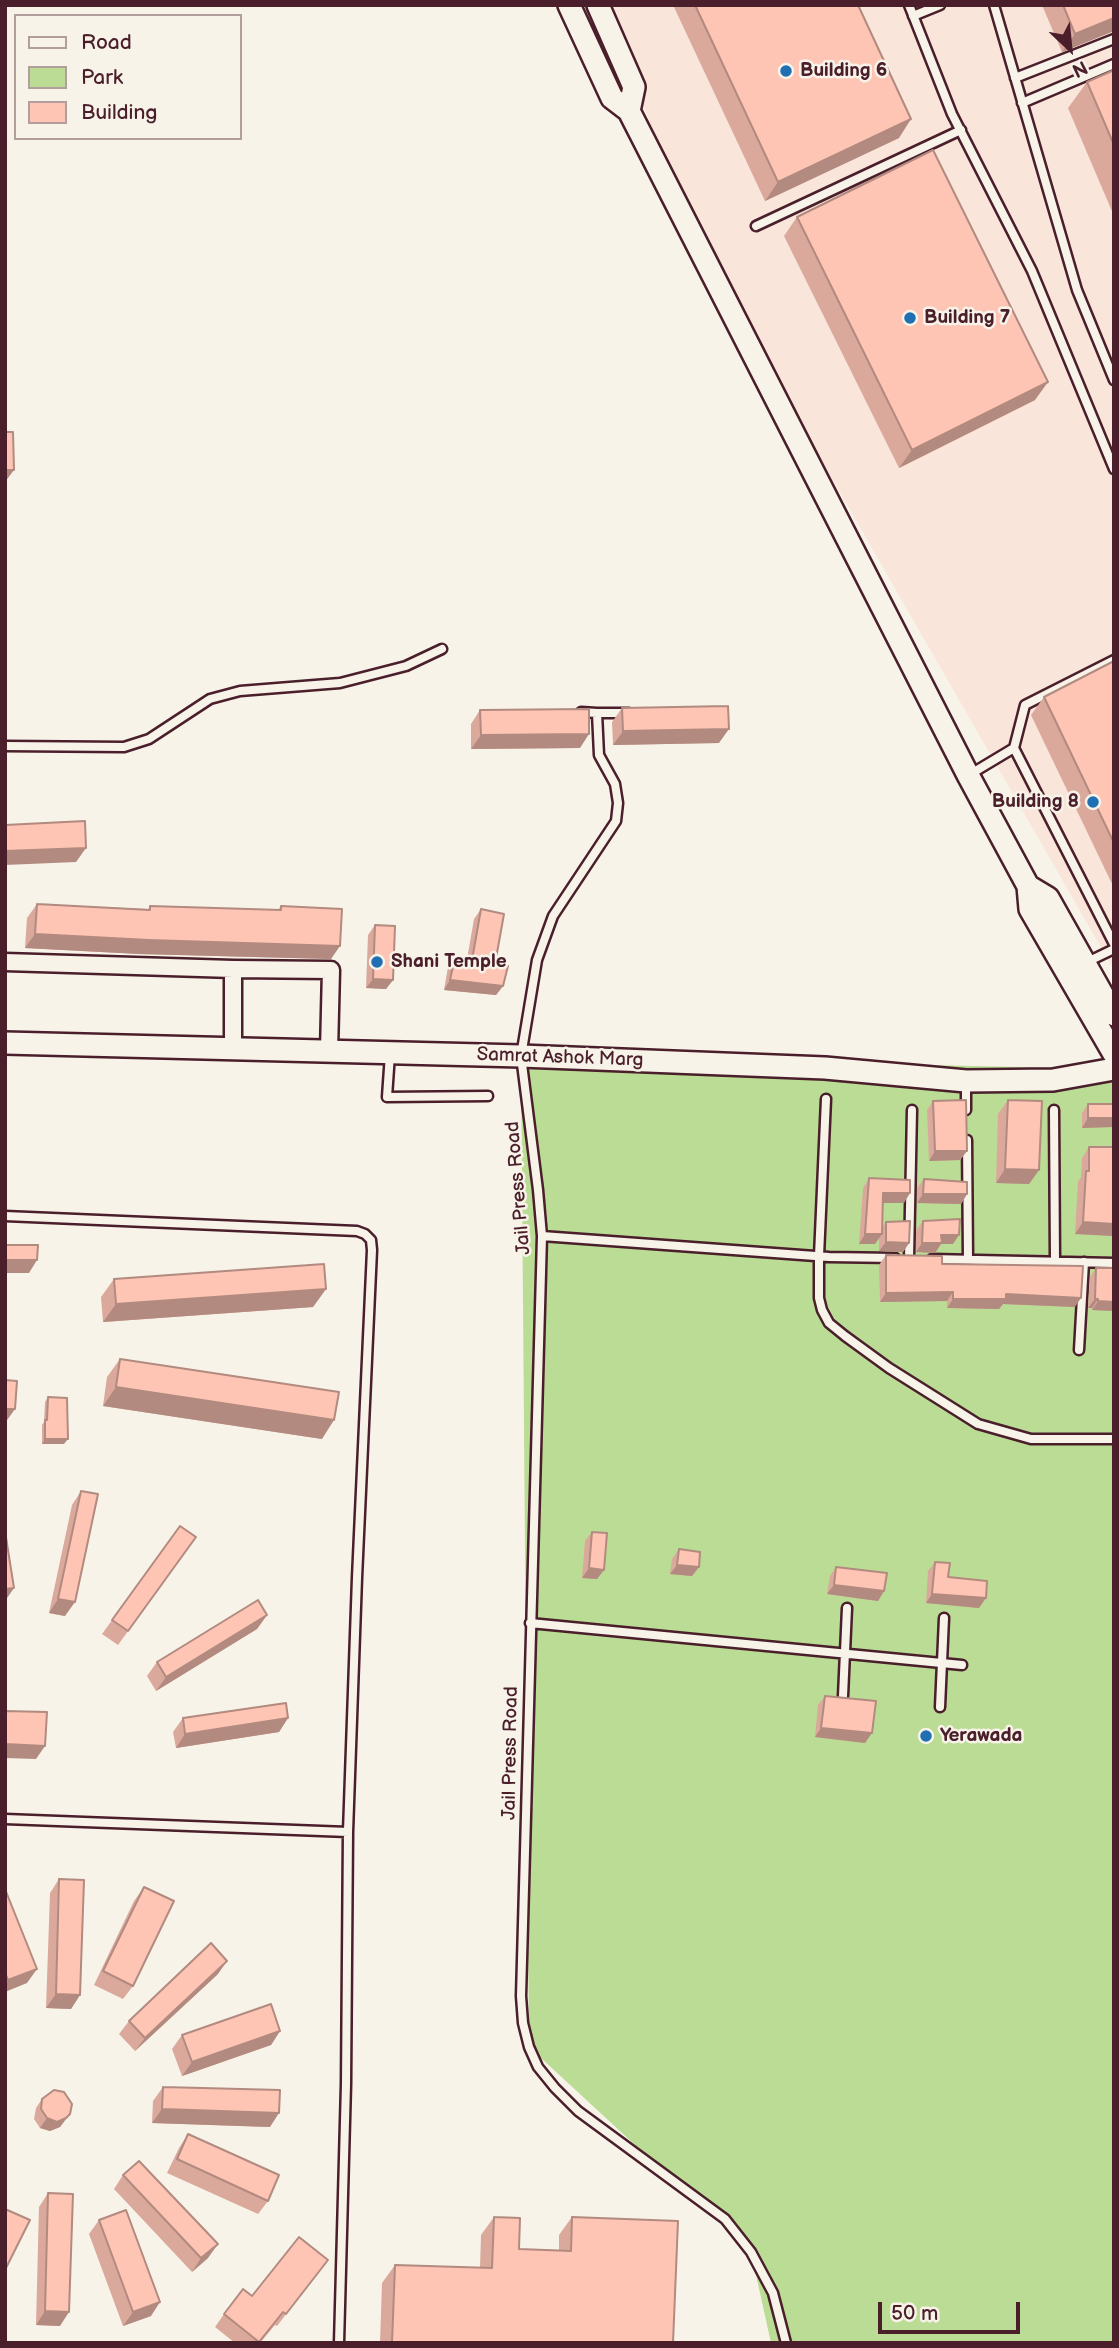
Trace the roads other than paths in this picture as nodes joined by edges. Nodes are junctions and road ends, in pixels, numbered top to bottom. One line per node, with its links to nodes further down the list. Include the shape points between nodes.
1 (569, 5): 11 (street, via 612,98)
2 (598, 5): 11 (street, via 634,87)
3 (909, 5): 6 (lane)
4 (940, 5): 6 (lane)
5 (995, 5): 9 (lane)
6 (913, 16): 12 (lane)
7 (1114, 38): 9 (lane)
8 (1114, 64): 10 (lane)
9 (1016, 78): 10 (lane)
10 (1022, 103): 14 (lane, via 1077,290)
11 (629, 111): 24 (street)
12 (961, 130): 13 (lane); 16 (lane, via 1032,271)
13 (756, 226)
14 (1111, 365): 15 (lane)
15 (1114, 380)
16 (1114, 469)
17 (442, 649): 22 (lane, via 406,666 340,683 240,691 210,699 149,739 124,747)
18 (1114, 660): 23 (lane, via 1025,705)
19 (571, 712): 20 (lane)
20 (597, 713): 21 (lane); 37 (lane, Jail Press Road, via 599,755 615,784 616,821 553,916 537,960)
21 (638, 713)
22 (5, 746)
23 (1014, 748): 24 (lane); 26 (lane)
24 (968, 775): 25 (street)
25 (1028, 886): 29 (street, via 1048,898); 36 (street, via 1030,909)
26 (1114, 944)
27 (1114, 949): 29 (lane)
28 (5, 962): 30 (street)
29 (1083, 963): 31 (street)
30 (233, 969): 33 (street); 34 (street, via 331,970)
31 (1114, 1015)
32 (5, 1043): 33 (street, Samrat Ashok Marg)
33 (233, 1048): 34 (street, Samrat Ashok Marg)
34 (330, 1051): 35 (street, Samrat Ashok Marg)
35 (390, 1052): 37 (street, Samrat Ashok Marg); 40 (lane, via 387,1097)
36 (1114, 1054)
37 (521, 1056): 39 (street, Samrat Ashok Marg, via 825,1068); 45 (lane, Jail Press Road)
38 (1114, 1069): 39 (street, Samrat Ashok Marg, via 1053,1080)
39 (966, 1081): 48 (lane)
40 (488, 1096)
41 (826, 1099): 46 (lane)
42 (912, 1110): 47 (lane)
43 (1054, 1110): 49 (lane)
44 (5, 1216): 63 (lane, via 357,1231 371,1240)
45 (542, 1236): 46 (lane); 56 (lane, Jail Press Road)
46 (819, 1256): 47 (lane); 53 (lane, via 819,1298 829,1322 889,1368 978,1424 1031,1439)
47 (909, 1258): 48 (lane)
48 (968, 1260): 49 (lane)
49 (1055, 1261): 50 (lane)
50 (1084, 1262): 51 (lane); 52 (lane)
51 (1114, 1263)
52 (1079, 1350)
53 (1114, 1439)
54 (847, 1608): 57 (lane)
55 (944, 1618): 58 (lane)
56 (530, 1623): 57 (lane); 65 (lane, Jail Press Road, via 521,1996 528,2047 538,2067 578,2111 725,2219 751,2252 773,2293)
57 (845, 1654): 58 (lane); 60 (lane)
58 (942, 1664): 59 (lane); 61 (lane)
59 (962, 1665)
60 (843, 1696)
61 (940, 1706)
62 (5, 1819): 63 (lane)
63 (348, 1832): 64 (lane)
64 (339, 2343)
65 (786, 2343)

